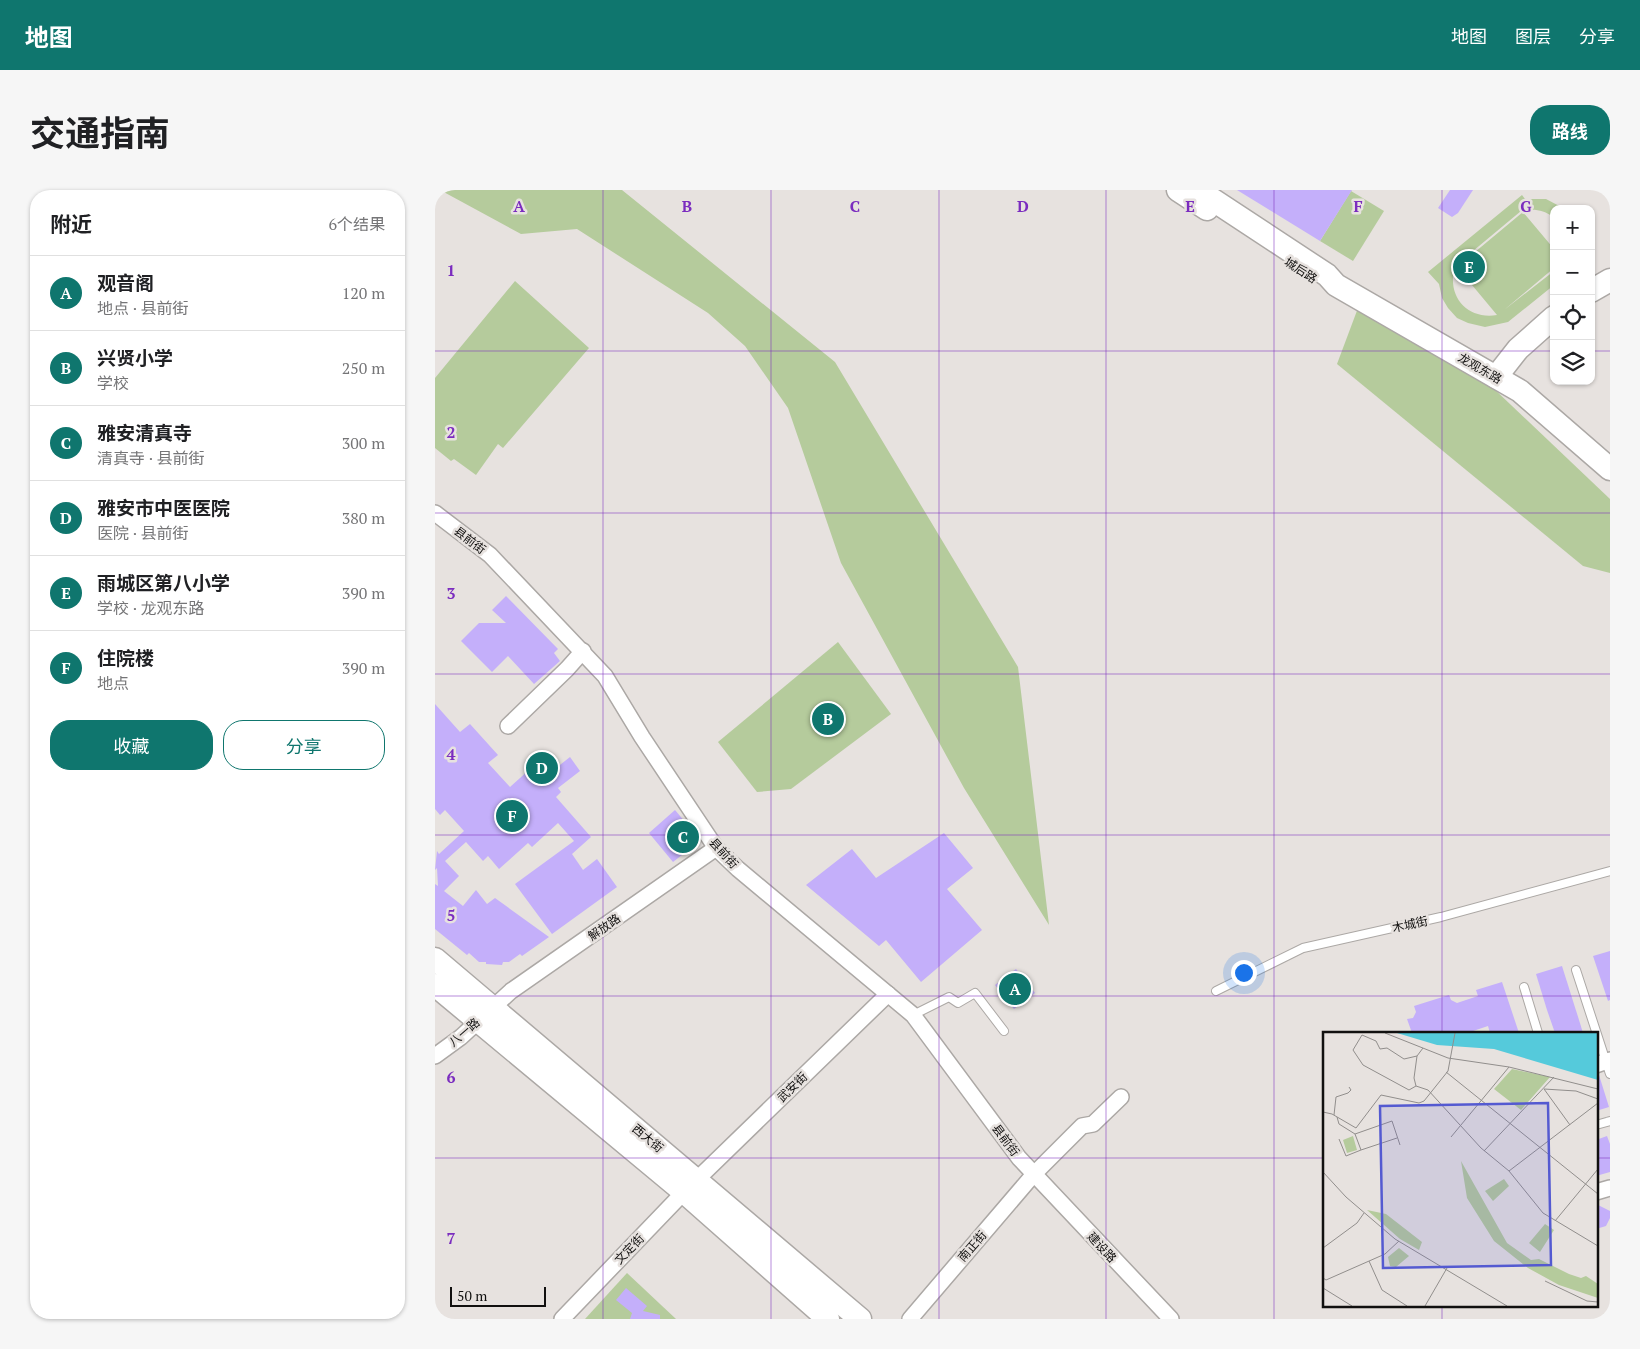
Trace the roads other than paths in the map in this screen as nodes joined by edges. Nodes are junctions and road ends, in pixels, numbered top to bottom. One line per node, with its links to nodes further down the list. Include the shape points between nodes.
1 (1177, 190): 4 (main road, 城后路, via 1321,283)
2 (1197, 190): 4 (main road, 城后路, via 1327,275)
3 (1610, 280): 5 (main road)
4 (1336, 285): 7 (main road, 龙观东路)
5 (1595, 289)
6 (1550, 321): 7 (main road, via 1518,349)
7 (1496, 377): 8 (main road, 龙观东路, via 1520,392)
8 (1610, 468)
9 (435, 513): 10 (street, 县前街, via 490,555)
10 (583, 651): 11 (street); 12 (street, 县前街, via 605,676)
11 (509, 726)
12 (716, 848): 19 (street, 县前街); 20 (street, 解放路)
13 (1610, 870): 18 (lane, 木城街, via 1441,917 1303,948)
14 (435, 959): 20 (main road, 西大街)
15 (1576, 970): 24 (lane)
16 (435, 984): 20 (main road, 西大街)
17 (1523, 987): 23 (lane)
18 (1216, 991)
19 (888, 994): 21 (street, 县前街); 32 (street, 武安街)
20 (486, 1013): 26 (street, 八一路); 32 (main road, 西大街)
21 (913, 1015): 22 (lane, via 949,997 958,1003 975,993); 31 (street, 县前街)
22 (1004, 1031)
23 (1538, 1032)
24 (1596, 1032)
25 (1597, 1036): 27 (lane)
26 (435, 1056)
27 (1606, 1065)
28 (1121, 1097): 31 (street, 南正街, via 1093,1124 1082,1126)
29 (1610, 1121): 30 (lane)
30 (1597, 1125)
31 (1034, 1174): 38 (street, 南正街); 39 (street, 建设路)
32 (691, 1186): 35 (street, 文定街); 36 (main road, 西大街); 37 (main road, 西大街)
33 (1610, 1188): 34 (street)
34 (1597, 1192)
35 (562, 1319)
36 (828, 1319)
37 (860, 1319)
38 (910, 1319)
39 (1171, 1319)

